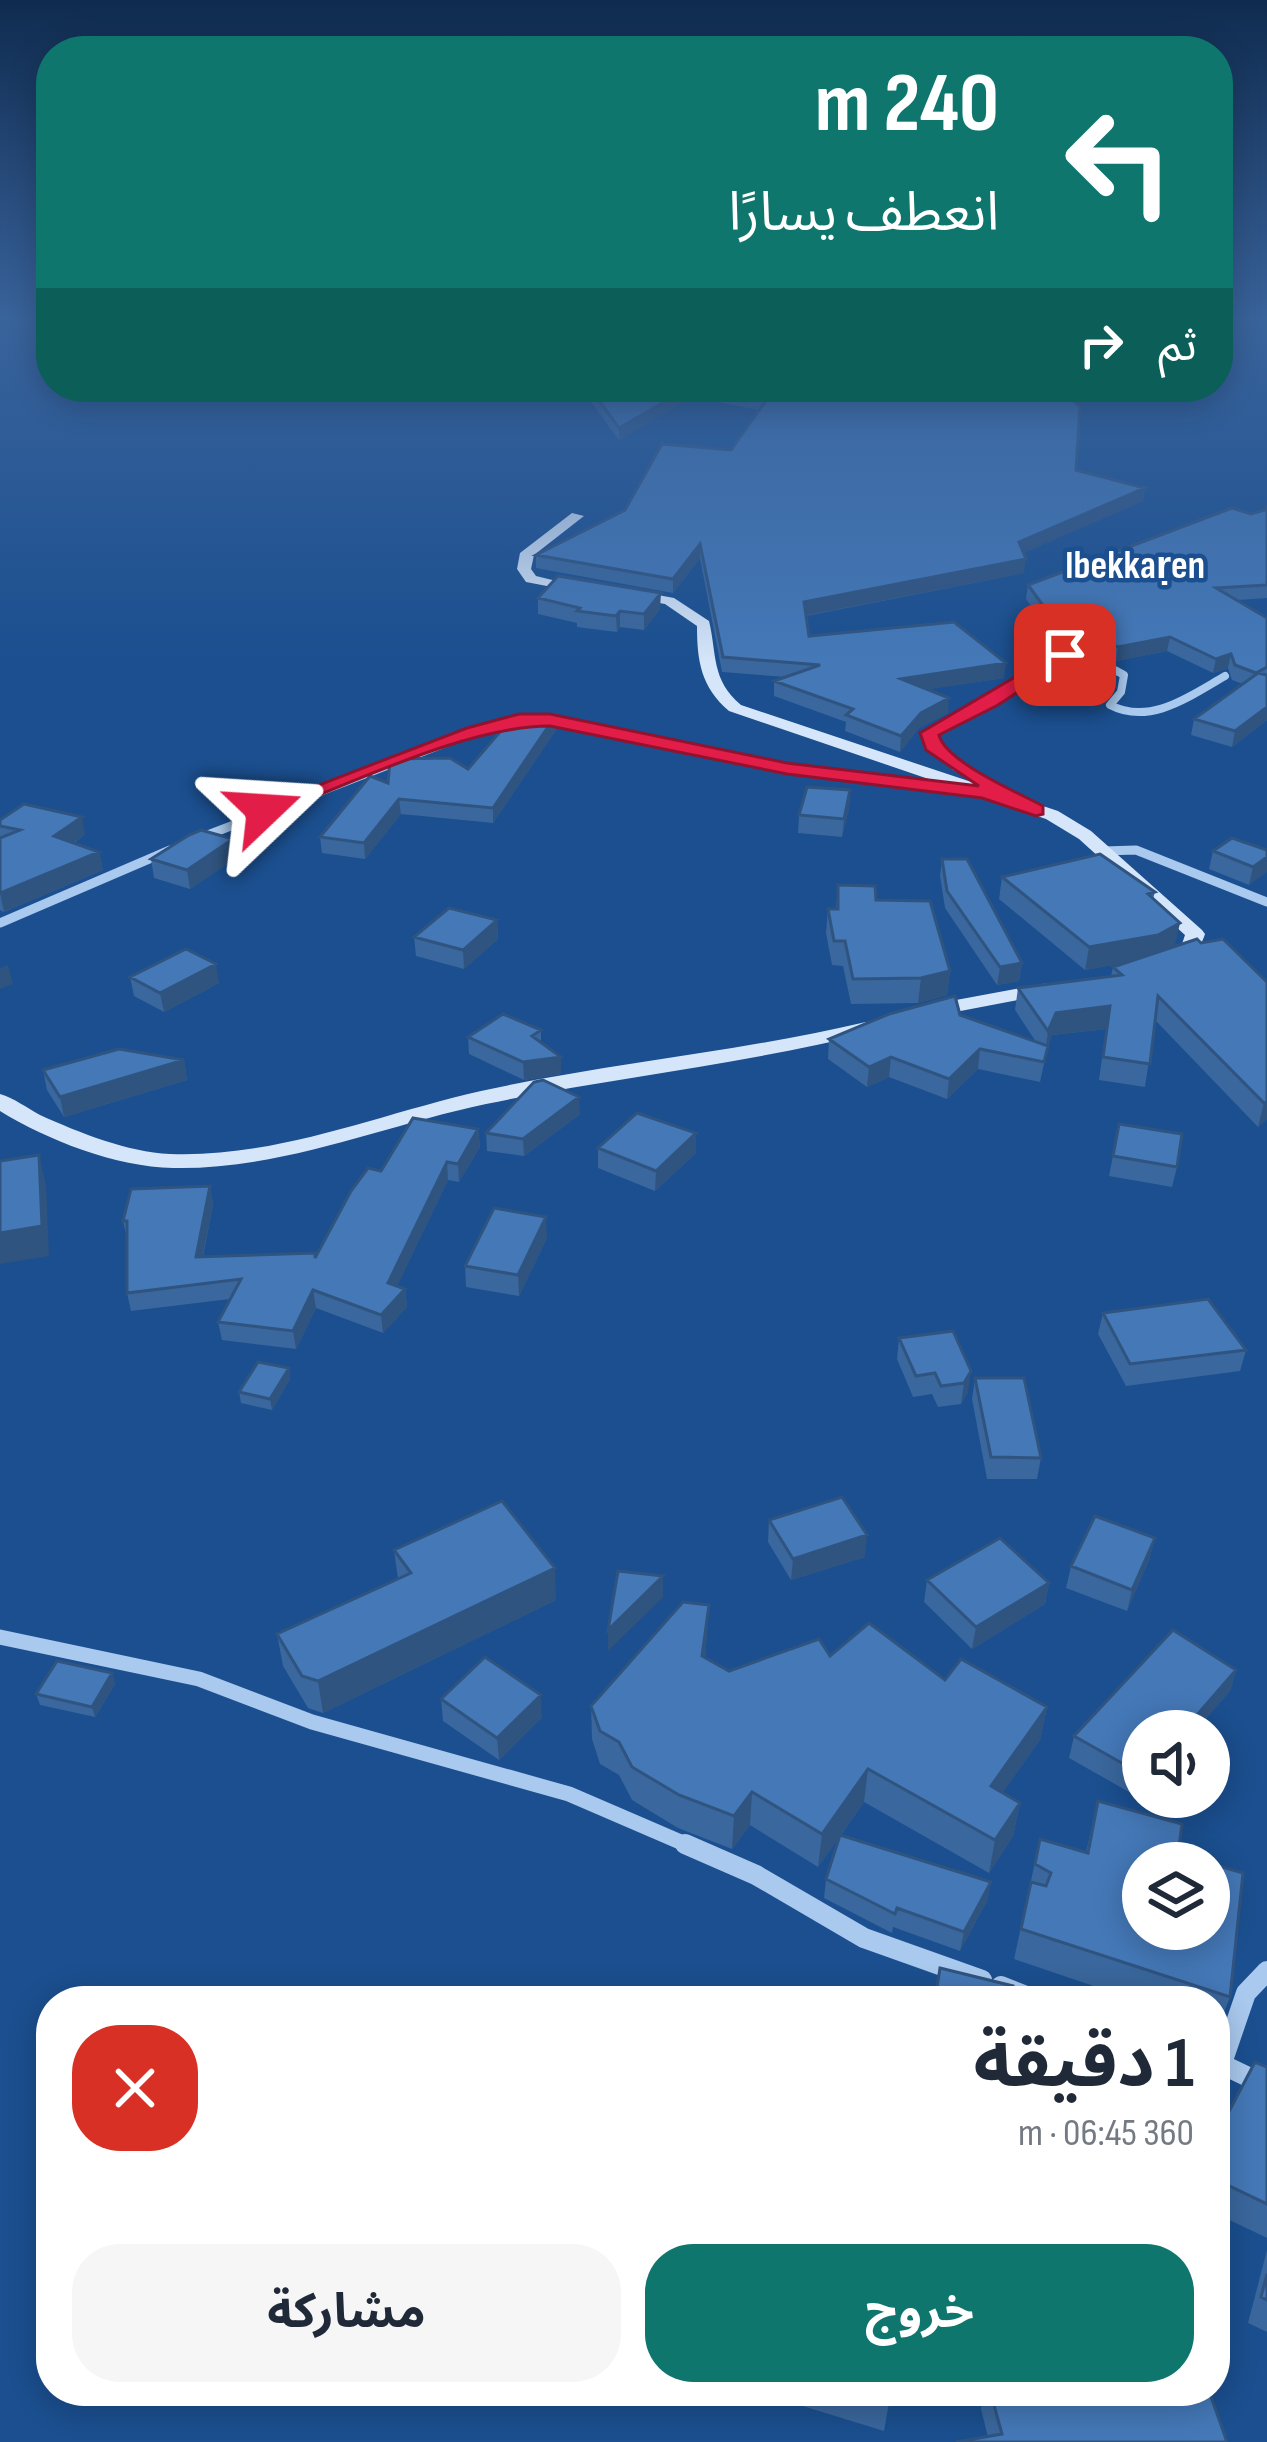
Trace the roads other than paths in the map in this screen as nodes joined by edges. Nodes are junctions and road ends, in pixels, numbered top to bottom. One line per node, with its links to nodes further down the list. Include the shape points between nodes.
1 (577, 516): 3 (street, via 527,553 531,579 669,601 704,624 705,671 735,708)
2 (1225, 676): 4 (street, via 1168,707 1119,712 1110,705 1124,675 1065,655 929,733 951,763)
3 (985, 793): 4 (street); 5 (street, via 787,769 519,720)
4 (1036, 810): 7 (street)
5 (198, 838)
6 (176, 848): 9 (street)
7 (1102, 851): 8 (street, via 1136,850); 10 (street, via 1196,934 1190,950)
8 (1267, 902)
9 (0, 923)
10 (1161, 967)
11 (1061, 987): 12 (street, via 715,1062 482,1098 206,1161 136,1154 51,1128)
12 (0, 1101)
13 (0, 1637): 15 (street, via 199,1679 312,1722 569,1794 756,1875 864,1938)
14 (1267, 1971): 16 (street, via 1246,1993)
15 (997, 1986)
16 (1230, 2032)
17 (1230, 2068): 18 (street)
18 (1267, 2086)

